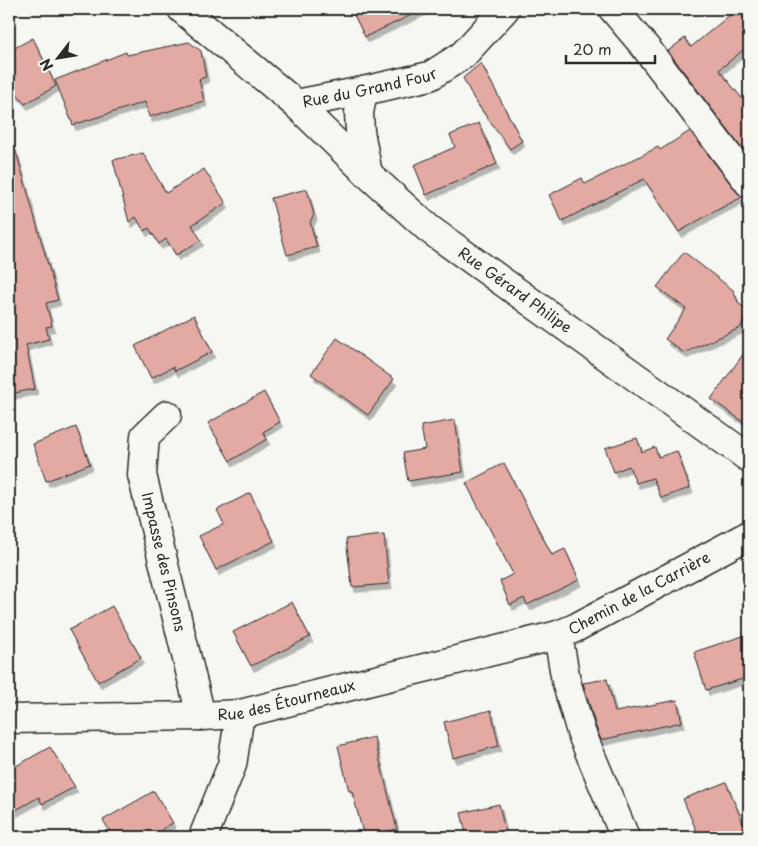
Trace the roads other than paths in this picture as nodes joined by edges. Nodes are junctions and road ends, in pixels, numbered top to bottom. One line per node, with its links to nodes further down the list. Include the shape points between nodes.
1 (182, 9): 5 (street, Rue du Grand Four)
2 (504, 9): 4 (street, Rue du Grand Four, via 463,55 430,76)
3 (613, 9): 7 (street)
4 (363, 91): 5 (street, Rue du Grand Four); 6 (street, via 360,131)
5 (296, 104): 6 (street, Rue Gérard Philipe)
6 (368, 174): 9 (street, Rue Gérard Philipe, via 429,229)
7 (749, 183)
8 (167, 415): 13 (street, Impasse des Pinsons, via 145,436 142,475)
9 (749, 458)
10 (749, 535): 11 (street, Chemin de la Carrière)
11 (558, 635): 12 (street, Rue des Étourneaux); 16 (street, Chemin de la Carrière, via 566,682 581,732)
12 (240, 714): 13 (street, Rue des Étourneaux); 15 (street, via 232,765)
13 (201, 716): 14 (street, Rue des Étourneaux)
14 (9, 719)
15 (203, 837)
16 (624, 837)

